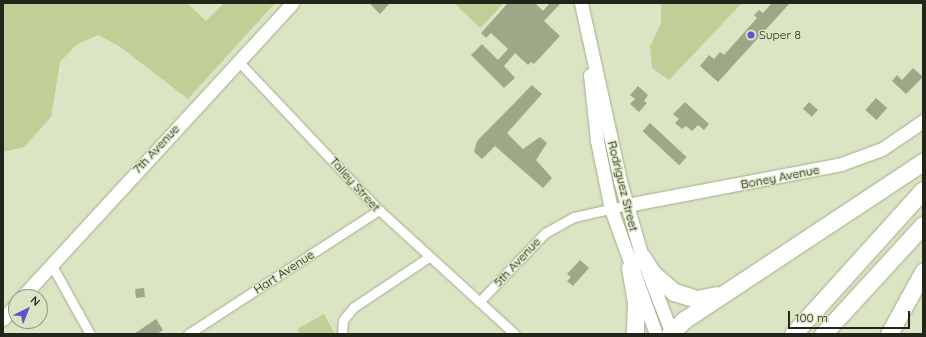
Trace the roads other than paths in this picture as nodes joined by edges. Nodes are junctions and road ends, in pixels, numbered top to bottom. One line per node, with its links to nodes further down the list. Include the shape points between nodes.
1 (292, 3): 4 (street, 7th Avenue)
2 (581, 3): 3 (street, Rodriguez Street)
3 (587, 33): 8 (street, Rodriguez Street); 9 (street, Rodriguez Street, via 597,141)
4 (238, 61): 10 (street, Talley Street); 14 (street, 7th Avenue)
5 (923, 121): 8 (street, Boney Avenue, via 882,149 841,164)
6 (923, 162): 17 (highway)
7 (923, 190): 25 (highway)
8 (627, 206): 9 (street, 5th Avenue); 13 (street, Rodriguez Street)
9 (611, 209): 13 (street, Rodriguez Street); 18 (street, 5th Avenue, via 574,217 545,233)
10 (379, 210): 12 (street, Talley Street); 20 (street, Hart Avenue)
11 (923, 225): 26 (highway)
12 (429, 257): 18 (street, Talley Street); 21 (street, via 354,307 343,320)
13 (636, 262): 17 (highway, via 663,286 680,295 701,299); 23 (highway); 24 (street, Rodriguez Street)
14 (51, 264): 16 (street, 7th Avenue); 19 (street)
15 (923, 272): 27 (highway)
16 (29, 289)
17 (728, 292): 24 (highway)
18 (479, 302): 22 (street)
19 (90, 334)
20 (188, 334)
21 (342, 334)
22 (515, 334)
23 (635, 334)
24 (667, 334)
25 (793, 334)
26 (823, 334)
27 (889, 334)

